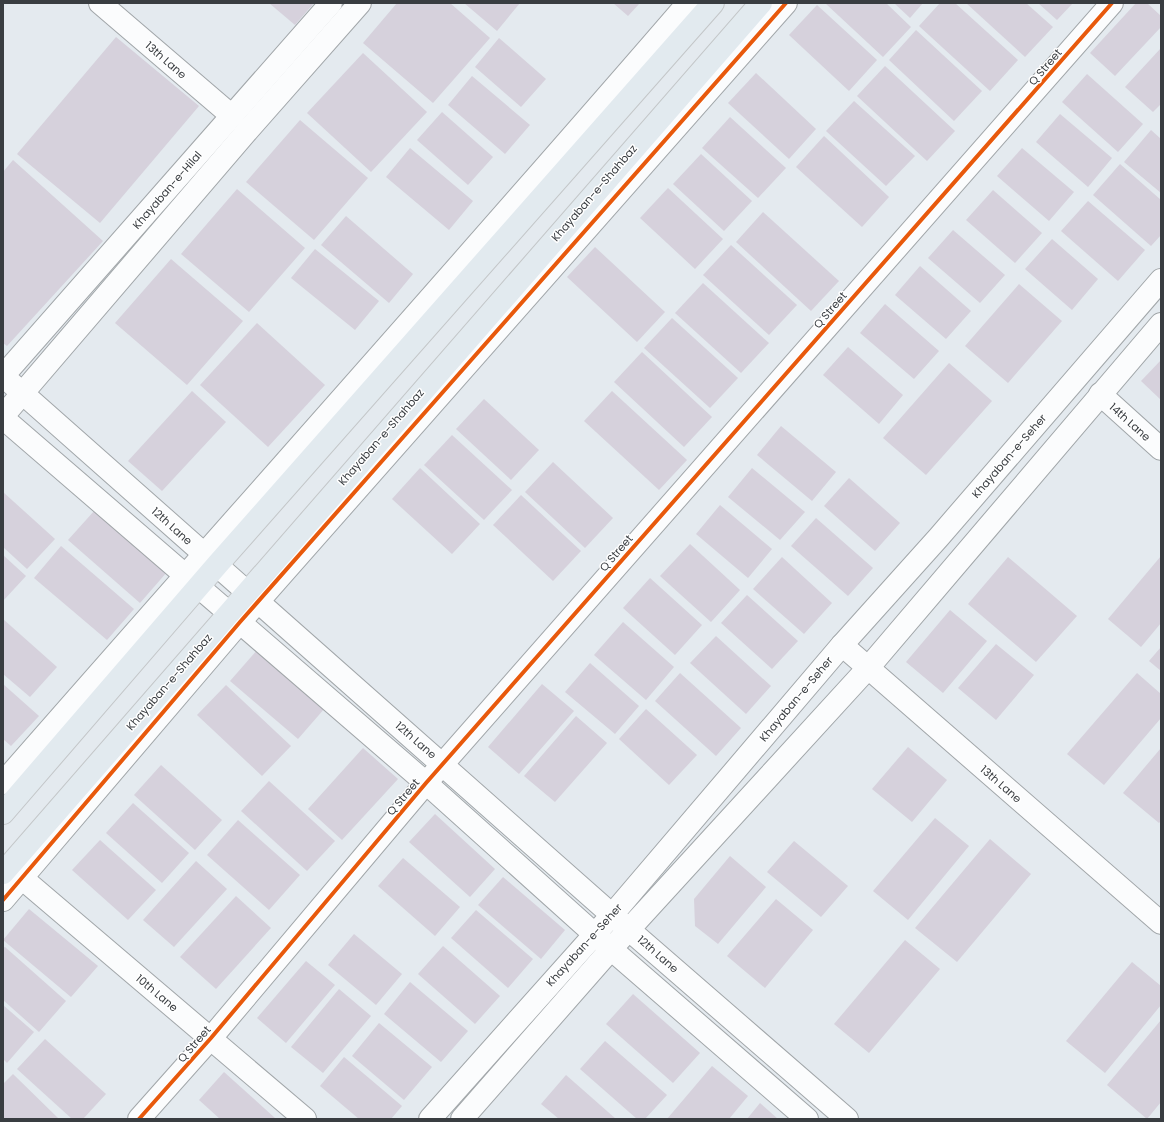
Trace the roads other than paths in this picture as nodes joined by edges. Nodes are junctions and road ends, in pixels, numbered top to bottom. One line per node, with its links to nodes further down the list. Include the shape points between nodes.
1 (100, 3): 9 (street, 13th Lane)
2 (332, 3): 9 (street, Khayaban-e-Hilal)
3 (360, 3): 13 (street)
4 (688, 3): 17 (street)
5 (713, 3): 17 (main road)
6 (761, 3): 19 (main road, Khayaban-e-Shahbaz)
7 (786, 3): 19 (street)
8 (1112, 3): 23 (street, Q Street)
9 (232, 116): 12 (street, Khayaban-e-Hilal)
10 (1161, 280): 21 (street, Khayaban-e-Seher)
11 (1161, 324): 14 (street, Khayaban-e-Seher)
12 (3, 376): 13 (street, 12th Lane)
13 (23, 393): 15 (street); 17 (street, 12th Lane)
14 (1100, 394): 16 (street, 14th Lane); 22 (street, Khayaban-e-Seher)
15 (3, 417): 18 (street)
16 (1161, 449)
17 (210, 559): 18 (main road); 19 (street, 12th Lane)
18 (191, 581): 20 (street); 24 (street); 26 (main road)
19 (253, 596): 20 (main road, Khayaban-e-Shahbaz); 23 (street, 12th Lane)
20 (234, 618): 25 (street); 27 (main road, Khayaban-e-Shahbaz)
21 (842, 645): 22 (street, 13th Lane); 29 (street, Khayaban-e-Seher)
22 (868, 668): 30 (street, 13th Lane); 31 (street, Khayaban-e-Seher)
23 (443, 764): 25 (street, Q Street); 29 (street, 12th Lane)
24 (3, 783)
25 (426, 783): 32 (street); 34 (street, Q Street)
26 (3, 813)
27 (11, 873): 28 (street); 34 (street, 10th Lane)
28 (3, 900)
29 (612, 915): 31 (street, 12th Lane); 32 (street, Khayaban-e-Seher)
30 (1161, 923)
31 (630, 929): 33 (street, Khayaban-e-Seher); 40 (street, 12th Lane)
32 (594, 933): 33 (street); 37 (street, Khayaban-e-Seher)
33 (611, 949): 38 (street, Khayaban-e-Seher); 39 (street)
34 (211, 1038): 35 (street, Q Street); 36 (street, 10th Lane)
35 (139, 1119)
36 (305, 1119)
37 (430, 1119)
38 (462, 1119)
39 (807, 1119)
40 (846, 1119)

